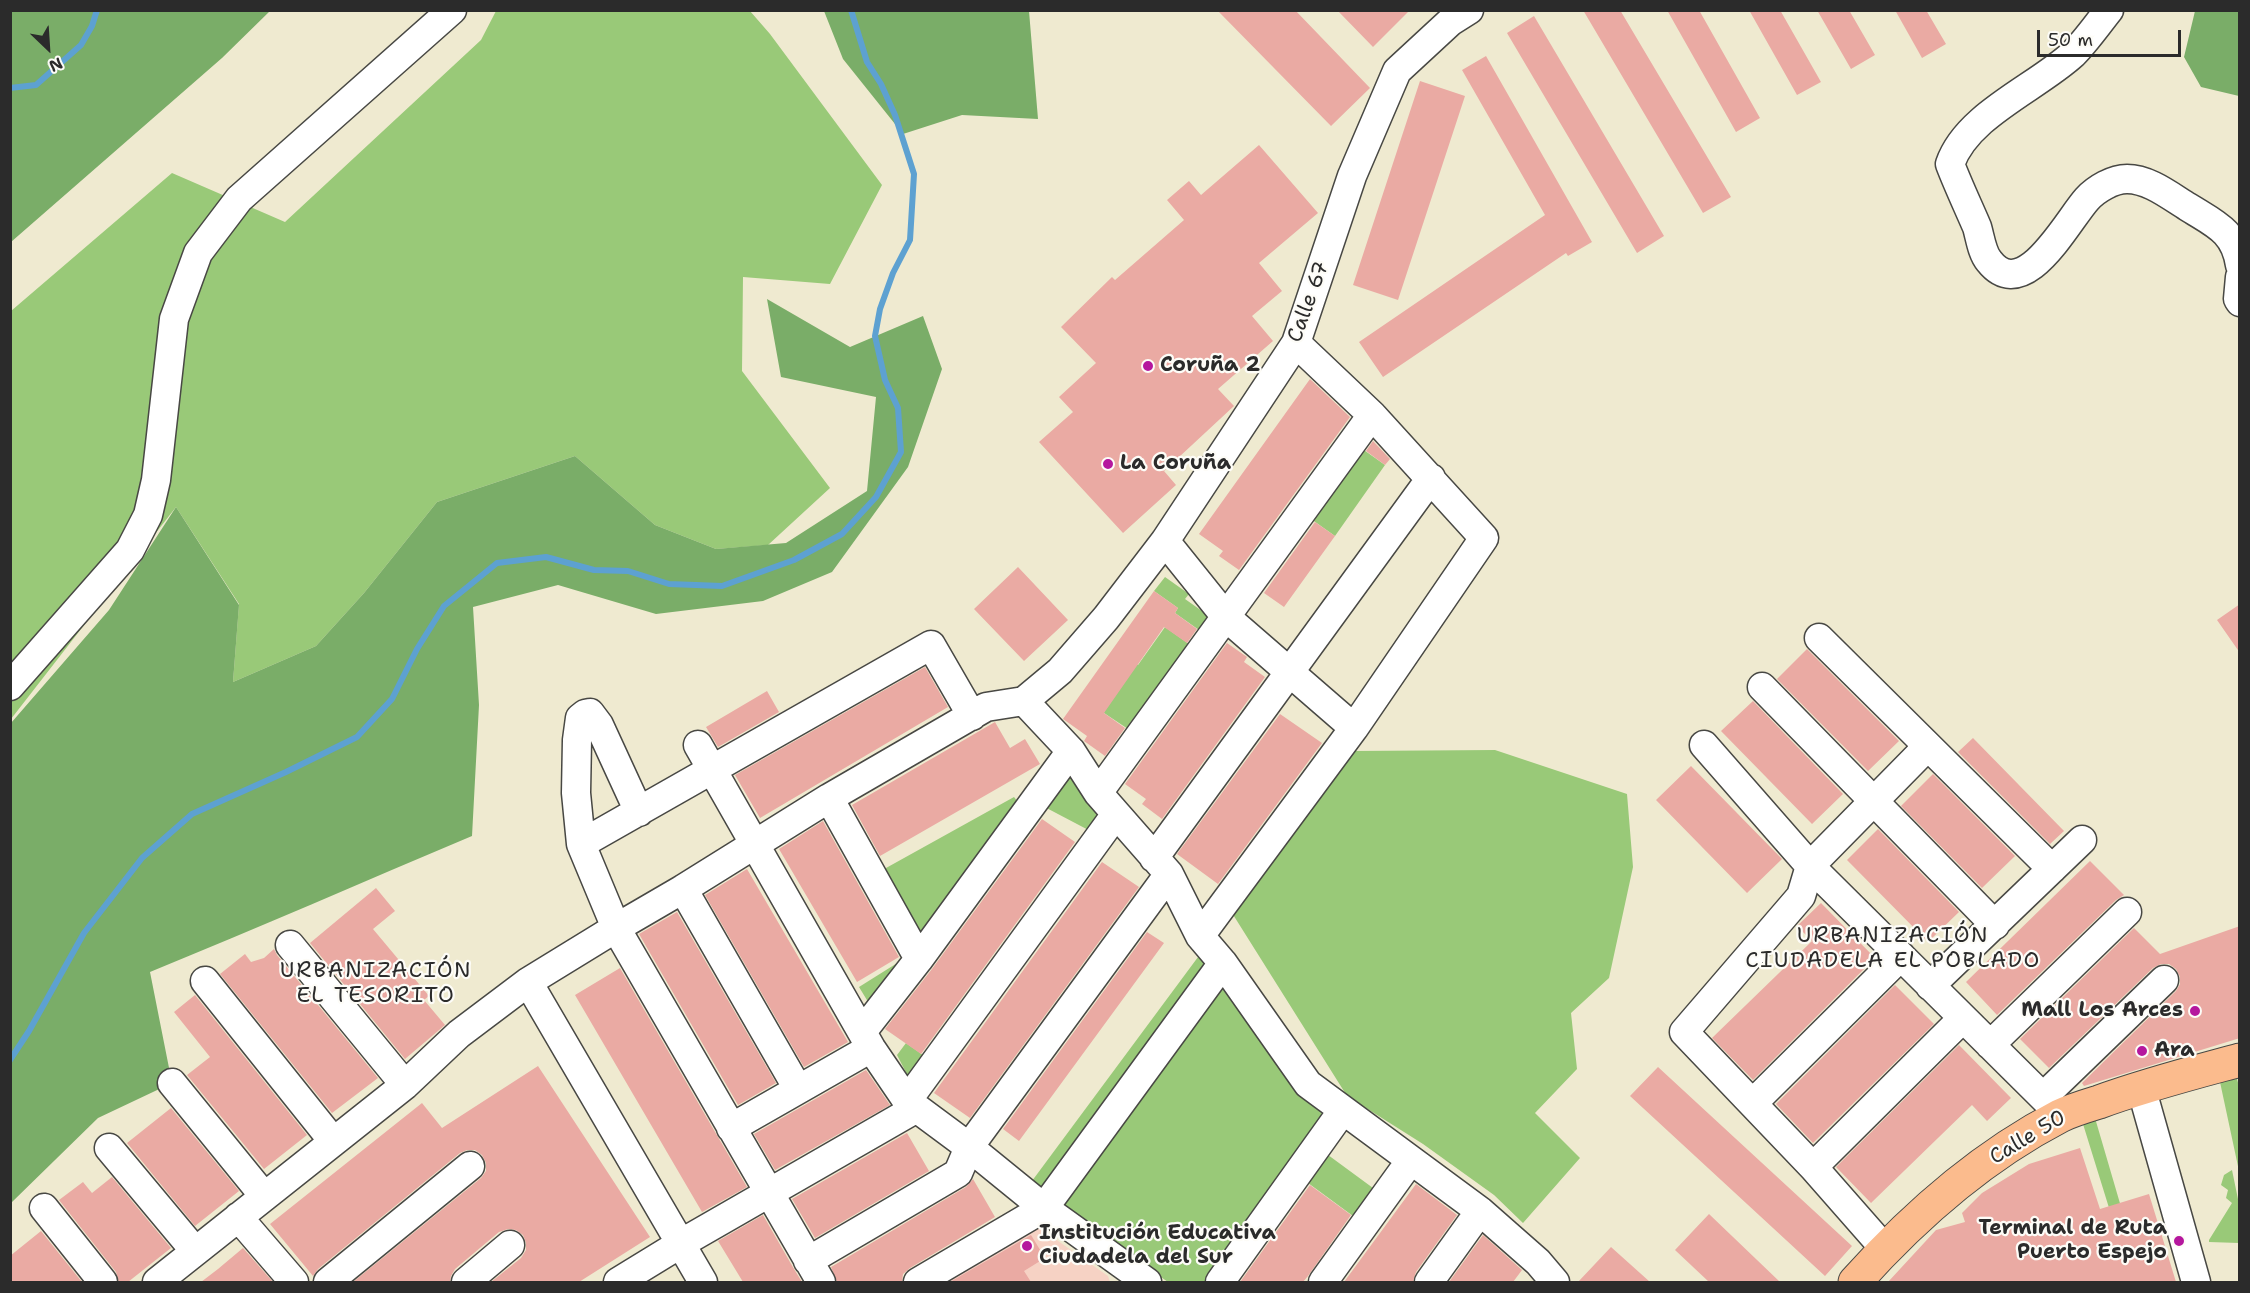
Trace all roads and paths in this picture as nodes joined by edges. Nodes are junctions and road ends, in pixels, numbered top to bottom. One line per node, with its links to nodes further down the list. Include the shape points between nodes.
1 (452, 10): 14 (street, via 239,199 198,253 174,319 156,480 148,515 130,550)
2 (1469, 10): 7 (street, Calle 67, via 1450,22 1397,71 1352,176)
3 (2109, 10): 4 (street, via 2073,54 1974,128 1954,150 1950,164 1987,259 2000,272 2017,274 2033,265 2088,198 2108,183 2127,178 2155,186 2222,228 2237,249)
4 (2240, 266)
5 (2240, 277): 6 (street)
6 (2240, 302)
7 (1296, 343): 8 (street); 10 (street, Calle 67)
8 (1372, 415): 9 (street); 11 (street)
9 (1431, 478): 13 (street); 18 (street, via 1484,538)
10 (1165, 542): 11 (street); 16 (street, Calle 67, via 1060,671)
11 (1226, 618): 13 (street); 25 (street)
12 (1819, 638): 20 (street)
13 (1291, 672): 18 (street); 30 (street)
14 (10, 686)
15 (1762, 687): 24 (street)
16 (1024, 701): 17 (street, via 986,707); 21 (street)
17 (972, 716): 22 (street, via 930,645); 23 (street)
18 (1354, 728): 37 (street)
19 (1704, 745): 31 (street)
20 (1927, 747): 24 (street); 32 (street)
21 (1071, 751): 25 (street); 40 (street)
22 (705, 757): 26 (street); 29 (street)
23 (829, 798): 29 (street); 40 (street)
24 (1874, 800): 31 (street); 35 (street)
25 (1107, 804): 30 (street); 55 (street)
26 (639, 812): 28 (street); 28 (street, via 599,725 590,713 585,714 580,718 577,740 576,793)
27 (2082, 840): 32 (street)
28 (581, 844): 36 (street)
29 (754, 845): 33 (street); 47 (street)
30 (1161, 866): 37 (street); 60 (street)
31 (1810, 866): 39 (street); 54 (street, via 1801,896 1684,1032)
32 (2052, 869): 35 (street)
33 (683, 890): 36 (street); 53 (street)
34 (2127, 912): 48 (street)
35 (1995, 925): 45 (street)
36 (616, 928): 44 (street); 58 (street)
37 (1200, 936): 41 (street)
38 (290, 945): 51 (street)
39 (1901, 956): 45 (street); 54 (street)
40 (919, 959): 47 (street)
41 (1223, 963): 57 (street, via 1308,1084); 68 (street)
42 (2164, 980): 56 (street)
43 (205, 981): 59 (street)
44 (528, 982): 51 (street, via 459,1034); 71 (street)
45 (1930, 987): 46 (street)
46 (1962, 1019): 48 (street); 64 (street)
47 (866, 1040): 53 (street); 55 (street)
48 (1990, 1046): 56 (street)
49 (2240, 1060): 52 (main road, Calle 50)
50 (172, 1083): 66 (street)
51 (405, 1085): 59 (street)
52 (2141, 1087): 56 (main road, Calle 50); 90 (street)
53 (798, 1089): 58 (street)
54 (1753, 1103): 64 (street)
55 (911, 1105): 60 (street); 65 (street)
56 (2052, 1106): 73 (main road, Calle 50, via 1965,1176)
57 (1343, 1110): 62 (street); 86 (street)
58 (731, 1128): 65 (street)
59 (333, 1141): 66 (street)
60 (969, 1147): 68 (street); 75 (street, via 958,1173)
61 (109, 1148): 74 (street)
62 (1411, 1160): 69 (street); 87 (street)
63 (470, 1167): 80 (street)
64 (1813, 1167): 73 (street)
65 (770, 1194): 71 (street); 75 (street)
66 (264, 1196): 70 (street)
67 (44, 1208): 77 (street)
68 (1044, 1208): 84 (street); 85 (street)
69 (1480, 1211): 76 (street); 88 (street)
70 (238, 1216): 74 (street); 79 (street)
71 (680, 1244): 82 (street); 83 (street)
72 (510, 1245): 81 (street)
73 (1885, 1249): 89 (main road, Calle 50)
74 (195, 1251): 78 (street)
75 (815, 1272)
76 (1539, 1276)
77 (103, 1282)
78 (157, 1282)
79 (294, 1282)
80 (328, 1282)
81 (466, 1282)
82 (618, 1282)
83 (703, 1282)
84 (918, 1282)
85 (1147, 1282)
86 (1220, 1282)
87 (1323, 1282)
88 (1429, 1282)
89 (1855, 1282)
90 (2196, 1282)

